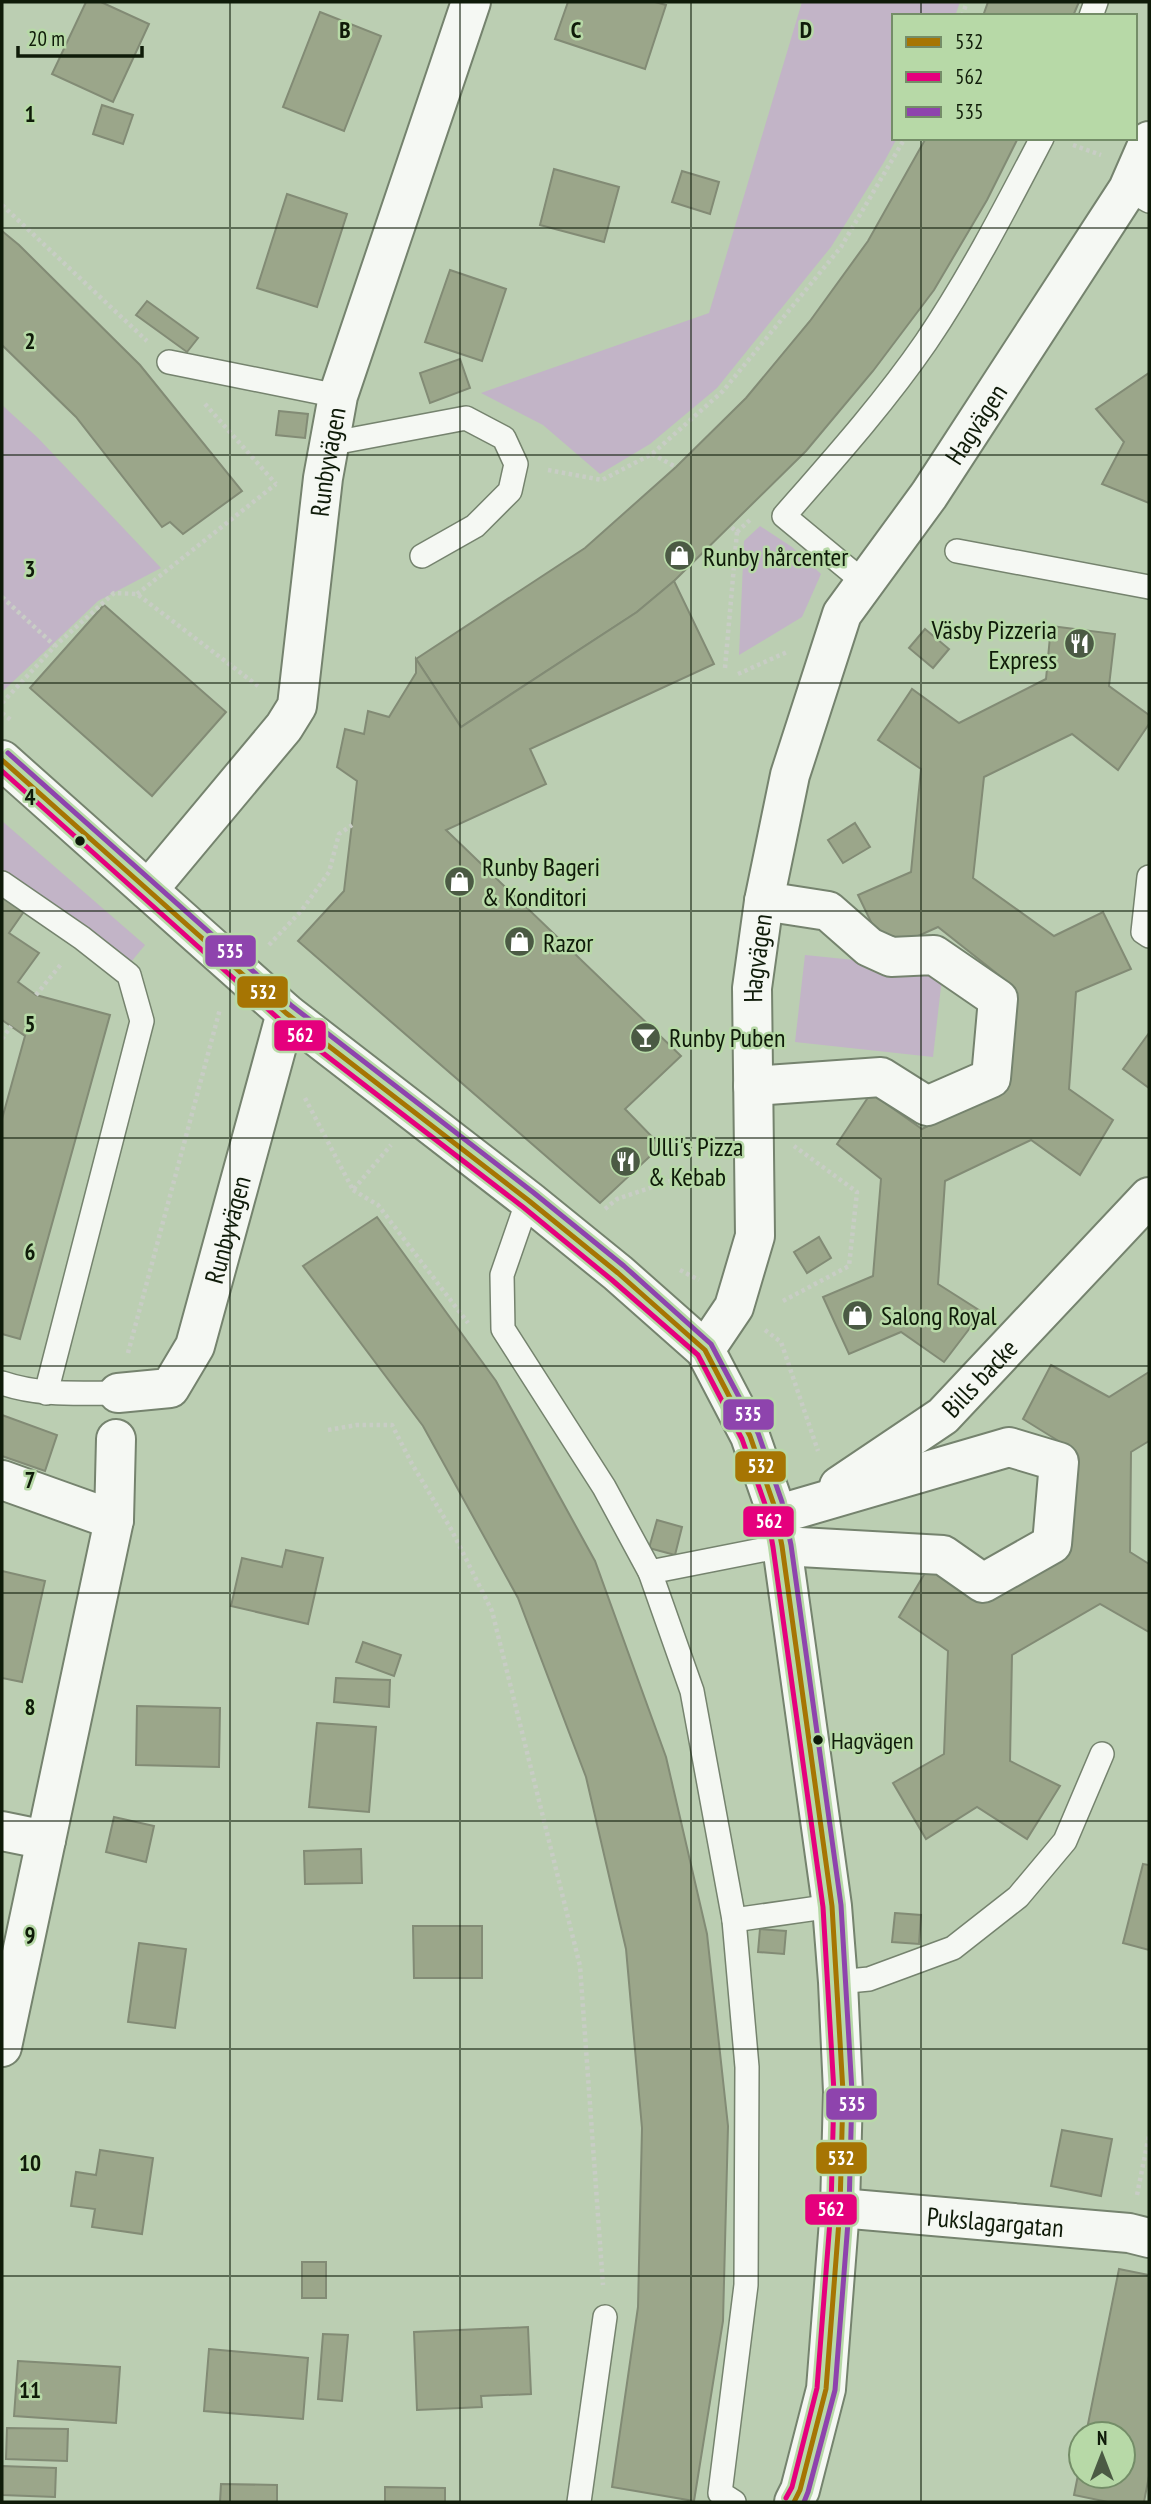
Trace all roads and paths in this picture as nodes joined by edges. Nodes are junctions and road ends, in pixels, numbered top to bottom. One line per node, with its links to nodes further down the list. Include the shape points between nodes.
1 (471, 2): 8 (street, Runbyvägen)
2 (904, 140): 9 (path, via 841,247 723,391)
3 (1041, 140): 19 (lane, via 984,249 925,343 784,516)
4 (1149, 141): 5 (street, Hagvägen)
5 (1138, 195): 19 (street, Hagvägen)
6 (2, 205): 7 (path)
7 (169, 362): 8 (lane); 13 (path)
8 (338, 396): 10 (street, Runbyvägen)
9 (652, 454): 11 (path, via 602,480); 12 (path)
10 (325, 461): 11 (lane, via 466,418 504,438); 13 (path); 33 (street, Runbyvägen, via 297,706)
11 (516, 464): 18 (lane, via 510,491 475,526)
12 (676, 467)
13 (276, 484): 21 (path)
14 (754, 517): 16 (path)
15 (730, 526): 16 (path)
16 (737, 532): 25 (path)
17 (957, 551): 20 (lane)
18 (422, 556)
19 (865, 583): 34 (street, Hagvägen, via 842,614 790,775)
20 (1149, 587)
21 (138, 594): 23 (path, via 114,593); 27 (path)
22 (2, 597): 23 (path)
23 (55, 646): 28 (path)
24 (788, 651): 26 (path)
25 (725, 668)
26 (738, 674)
27 (265, 692)
28 (2, 703)
29 (2, 760): 33 (street)
30 (352, 825): 37 (path, via 339,834 328,872 302,910)
31 (1149, 877): 35 (lane, via 1143,932)
32 (2, 883): 36 (lane)
33 (148, 890): 37 (street)
34 (764, 901): 42 (street, Hagvägen, via 752,988); 42 (street, via 828,911 869,947 891,957 934,955 998,999 991,1078 927,1106 881,1077)
35 (1149, 936)
36 (82, 938): 38 (path); 55 (lane, via 129,975 142,1021)
37 (242, 973): 40 (street); 54 (path, via 223,995)
38 (36, 995)
39 (11, 1026): 41 (path)
40 (282, 1029): 46 (path); 48 (street); 54 (street, Runbyvägen, via 195,1346 170,1388)
41 (2, 1040)
42 (753, 1086): 52 (street, Hagvägen, via 755,1236 734,1307)
43 (396, 1139): 46 (path)
44 (788, 1141): 50 (path, via 857,1192 849,1266)
45 (691, 1174): 49 (path, via 617,1199)
46 (353, 1190): 51 (path, via 378,1205)
47 (1149, 1197): 60 (street, Bills backe, via 943,1416)
48 (528, 1200): 52 (street); 61 (lane, via 502,1275 503,1329 604,1488)
49 (598, 1214)
50 (783, 1301)
51 (471, 1326)
52 (705, 1350): 60 (street, via 750,1436)
53 (2, 1383): 55 (lane)
54 (118, 1393): 55 (lane)
55 (46, 1394)
56 (328, 1430): 73 (path, via 392,1425 452,1529 492,1611 580,1966)
57 (116, 1439): 59 (street)
58 (2, 1480): 59 (street)
59 (114, 1520): 64 (street)
60 (778, 1522): 60 (street, via 943,1555 983,1583 1052,1544 1059,1462 1009,1447); 61 (lane); 65 (street)
61 (650, 1572): 66 (lane, via 692,1691)
62 (1102, 1754): 68 (lane, via 1065,1841 1018,1897 953,1948 869,1979)
63 (2, 1831): 64 (street)
64 (46, 1840): 67 (street)
65 (831, 1906): 66 (lane); 68 (street)
66 (734, 1920): 75 (lane, via 747,2067 746,2285 720,2493)
67 (10, 1973): 69 (street)
68 (838, 1982): 71 (street, via 843,2092)
69 (2, 2047)
70 (1149, 2135): 72 (path)
71 (840, 2208): 72 (street, Pukslagargatan); 76 (street, via 825,2389)
72 (1139, 2236)
73 (605, 2317): 74 (lane)
74 (579, 2502)
75 (734, 2502)
76 (794, 2502)

